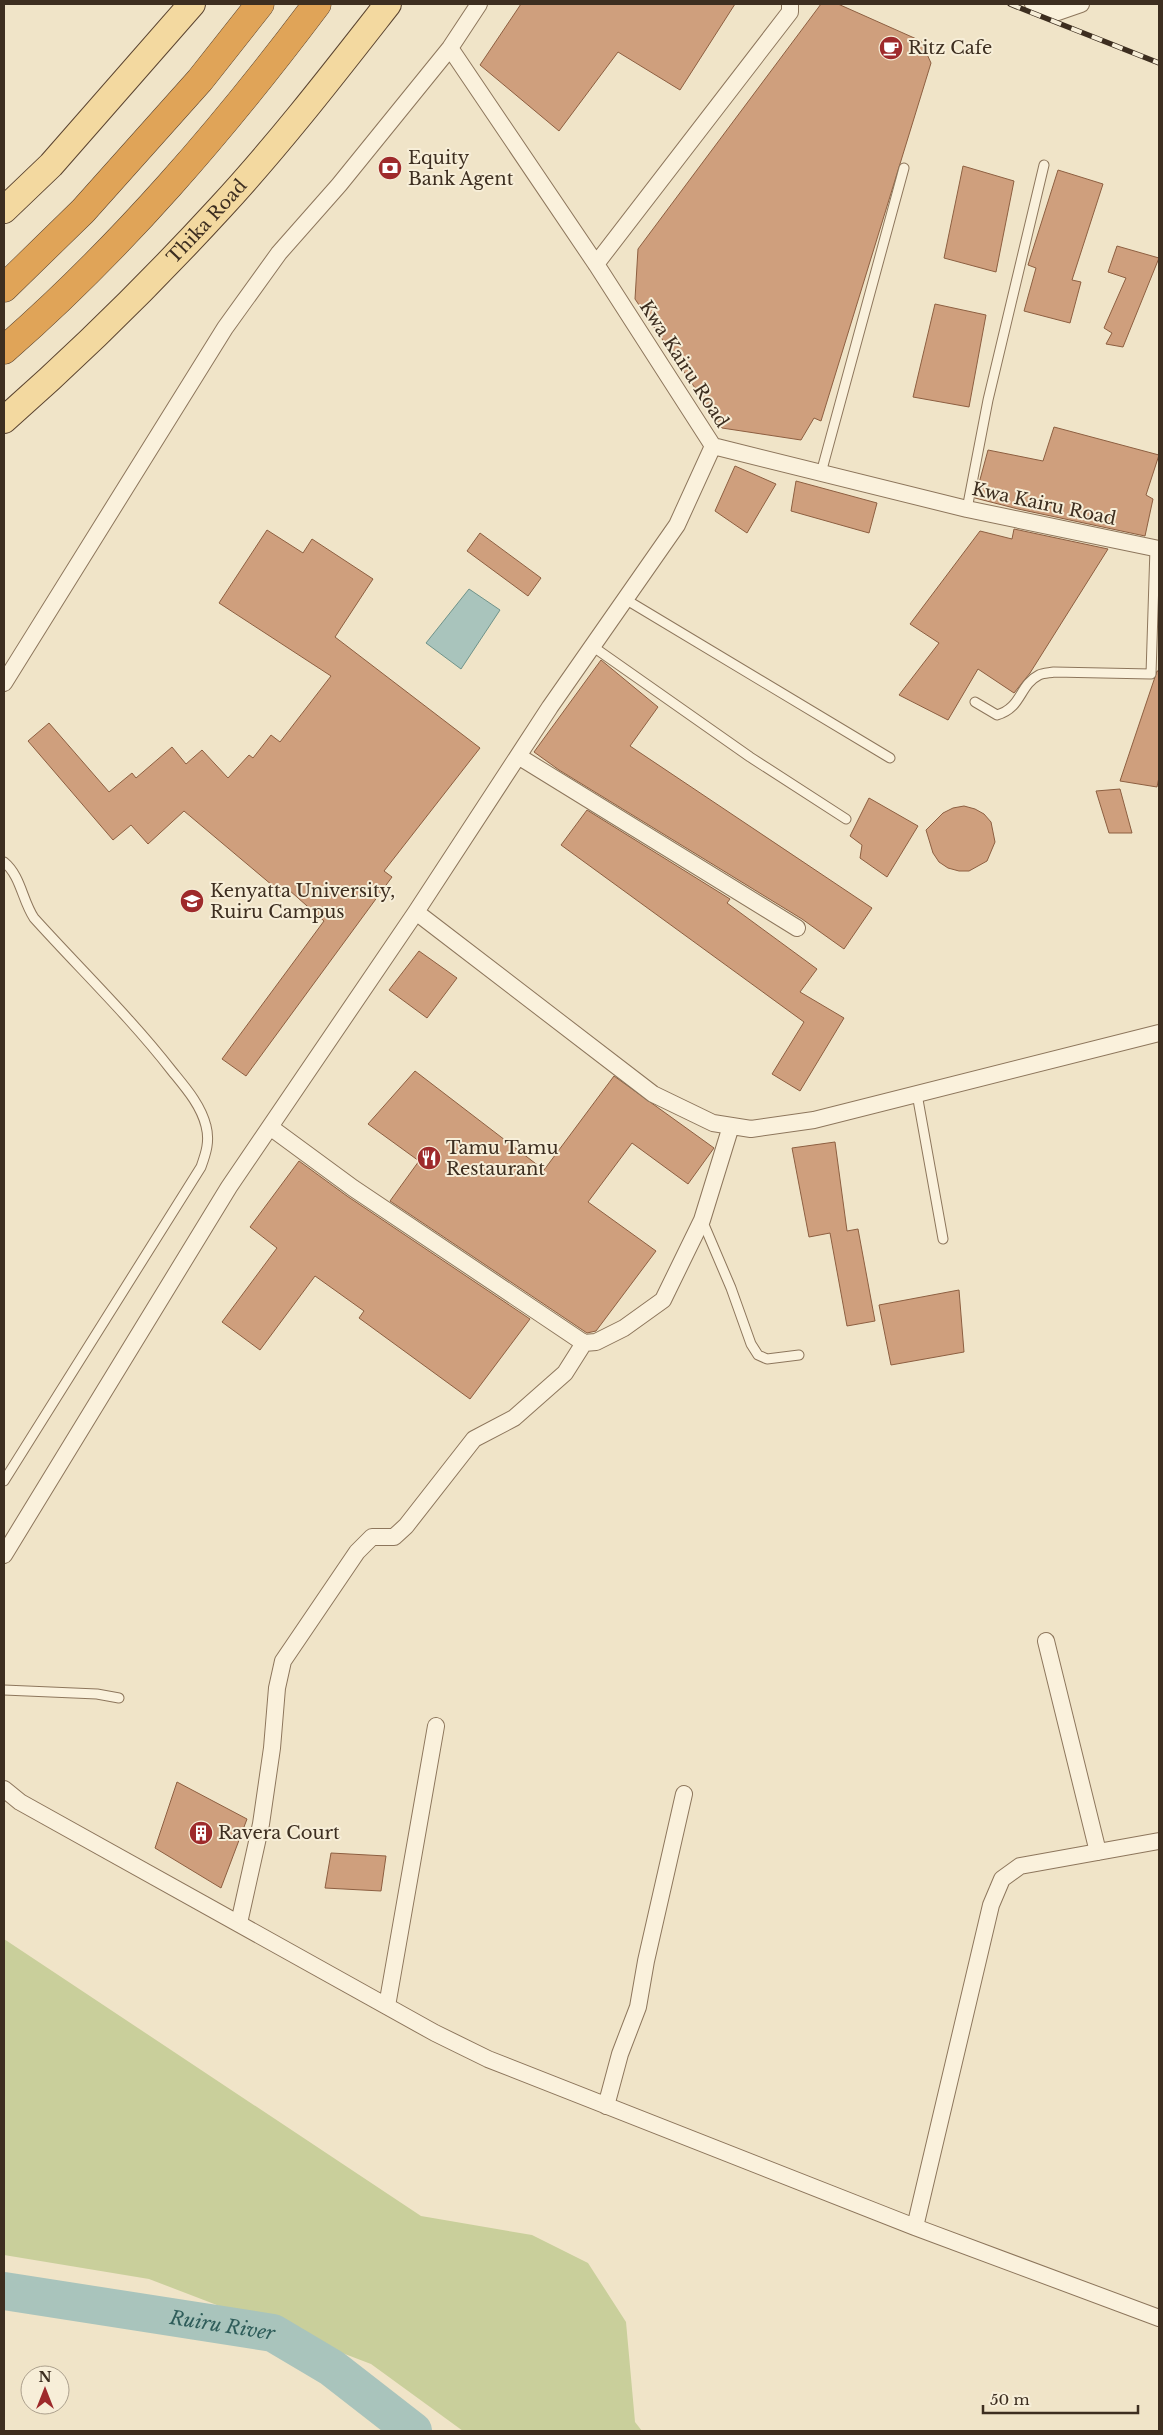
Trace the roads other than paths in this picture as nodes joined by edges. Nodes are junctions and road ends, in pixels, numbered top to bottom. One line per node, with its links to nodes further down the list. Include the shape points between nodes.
1 (192, 4): 12 (main road, via 51,165)
2 (260, 4): 14 (highway, via 200,80 83,211)
3 (317, 4): 15 (highway, via 264,74 159,200)
4 (388, 4): 16 (main road, Thika Road, via 308,106 221,207 160,272)
5 (478, 4): 9 (street)
6 (790, 4): 13 (street, via 790,12)
7 (1033, 4): 8 (street, via 1055,13)
8 (1081, 4)
9 (450, 48): 13 (street, Kwa Kairu Road); 24 (street, via 339,185 279,253 224,328)
10 (1044, 165): 19 (lane, via 988,400)
11 (904, 168): 18 (lane)
12 (4, 210)
13 (596, 264): 17 (street, Kwa Kairu Road)
14 (4, 288)
15 (4, 350)
16 (4, 420)
17 (713, 446): 18 (street, Kwa Kairu Road); 21 (street, via 677,525)
18 (821, 473): 19 (street, Kwa Kairu Road)
19 (967, 509): 20 (street, Kwa Kairu Road)
20 (1157, 548): 23 (lane)
21 (625, 599): 22 (street); 27 (lane)
22 (592, 646): 26 (street); 28 (lane, via 750,757)
23 (1155, 675): 25 (lane, via 1054,672 1039,675 1029,683 1007,712 997,715)
24 (4, 683)
25 (975, 702)
26 (518, 756): 30 (street); 31 (street)
27 (890, 758)
28 (846, 819)
29 (4, 862): 40 (lane, via 12,869 34,918 147,1039 182,1083 201,1111 207,1126 208,1144 202,1167)
30 (416, 912): 34 (street, via 653,1094 713,1123); 35 (street)
31 (797, 928)
32 (1159, 1033): 33 (street)
33 (917, 1094): 34 (street, via 814,1120 751,1129); 37 (lane)
34 (731, 1126): 36 (street)
35 (270, 1127): 38 (street, via 353,1188); 41 (street, via 229,1187)
36 (702, 1220): 38 (street, via 663,1300 624,1328 596,1342); 39 (lane, via 758,1355 767,1359)
37 (943, 1239)
38 (584, 1343): 50 (street, via 565,1373 514,1418 474,1439 406,1526 394,1537 372,1537 357,1552 283,1661 261,1824)
39 (799, 1355)
40 (4, 1481)
41 (4, 1555)
42 (1046, 1640): 49 (street)
43 (4, 1690): 44 (lane)
44 (119, 1698)
45 (436, 1726): 51 (street)
46 (4, 1789): 50 (street, via 20,1802)
47 (684, 1794): 52 (street, via 638,2006 620,2054)
48 (1159, 1841): 49 (street)
49 (1098, 1852): 53 (street, via 1020,1866 1002,1879 990,1905)
50 (239, 1923): 51 (street)
51 (387, 2006): 52 (street, via 488,2059)
52 (606, 2106): 53 (street)
53 (915, 2228): 54 (street)
54 (1159, 2318)

